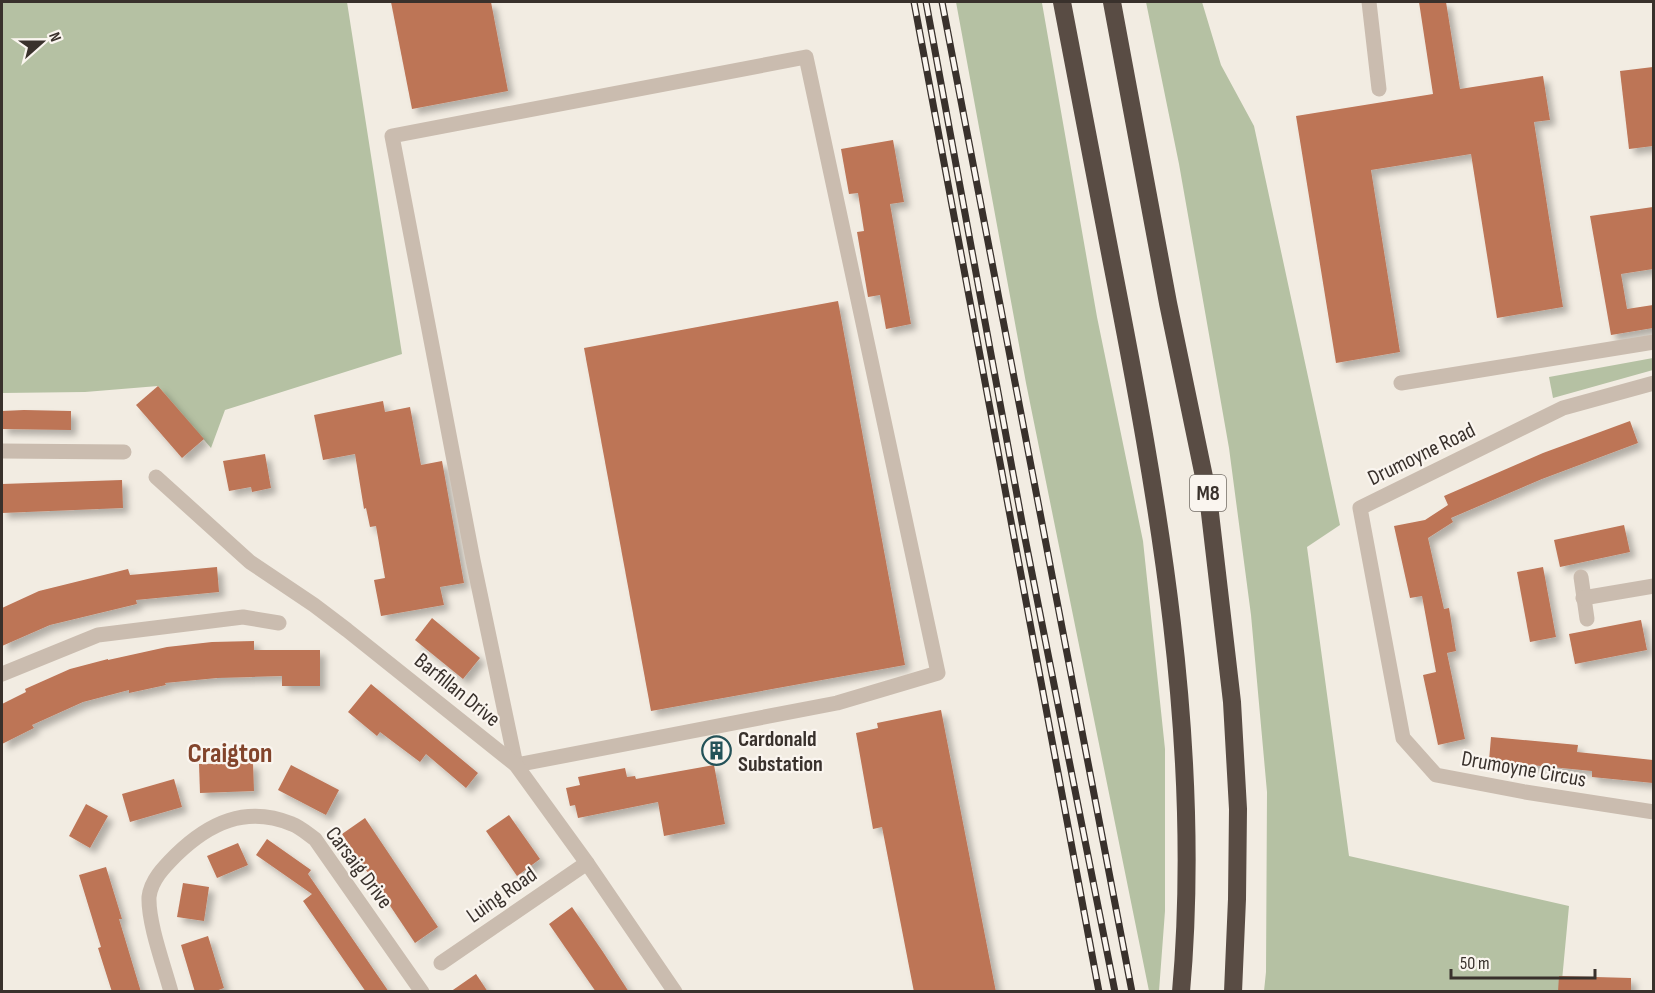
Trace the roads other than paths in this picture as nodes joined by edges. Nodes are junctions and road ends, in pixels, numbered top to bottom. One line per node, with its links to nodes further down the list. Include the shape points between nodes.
1 (1062, 2): 25 (highway, M8, via 1139,405 1171,608 1185,783 1187,875)
2 (1112, 2): 26 (highway, M8, via 1208,496 1232,702 1238,809)
3 (1369, 2): 4 (street)
4 (1379, 89)
5 (1653, 342): 6 (street)
6 (1401, 382)
7 (1653, 383): 17 (street, Drumoyne Road, via 1563,408 1360,508)
8 (2, 451): 9 (street)
9 (124, 452)
10 (156, 477): 18 (street, Barfillan Drive, via 250,562 347,630)
11 (1581, 577): 13 (street)
12 (1653, 586): 13 (street)
13 (1583, 597): 14 (street)
14 (1587, 619)
15 (279, 623): 16 (street, via 243,617 98,635)
16 (2, 674)
17 (1403, 738): 19 (street, Drumoyne Circus, via 1436,775)
18 (516, 765): 18 (street, via 837,703 938,673 806,57 392,136); 20 (street, Barfillan Drive)
19 (1653, 812)
20 (586, 863): 21 (street, Luing Road); 24 (street, Barfillan Drive)
21 (441, 963)
22 (171, 992): 23 (street, Carsaig Drive, via 152,922 149,898 153,885 163,867 194,839 232,819 250,816 294,824 315,839)
23 (422, 992)
24 (675, 992)
25 (1181, 992)
26 (1233, 992)

